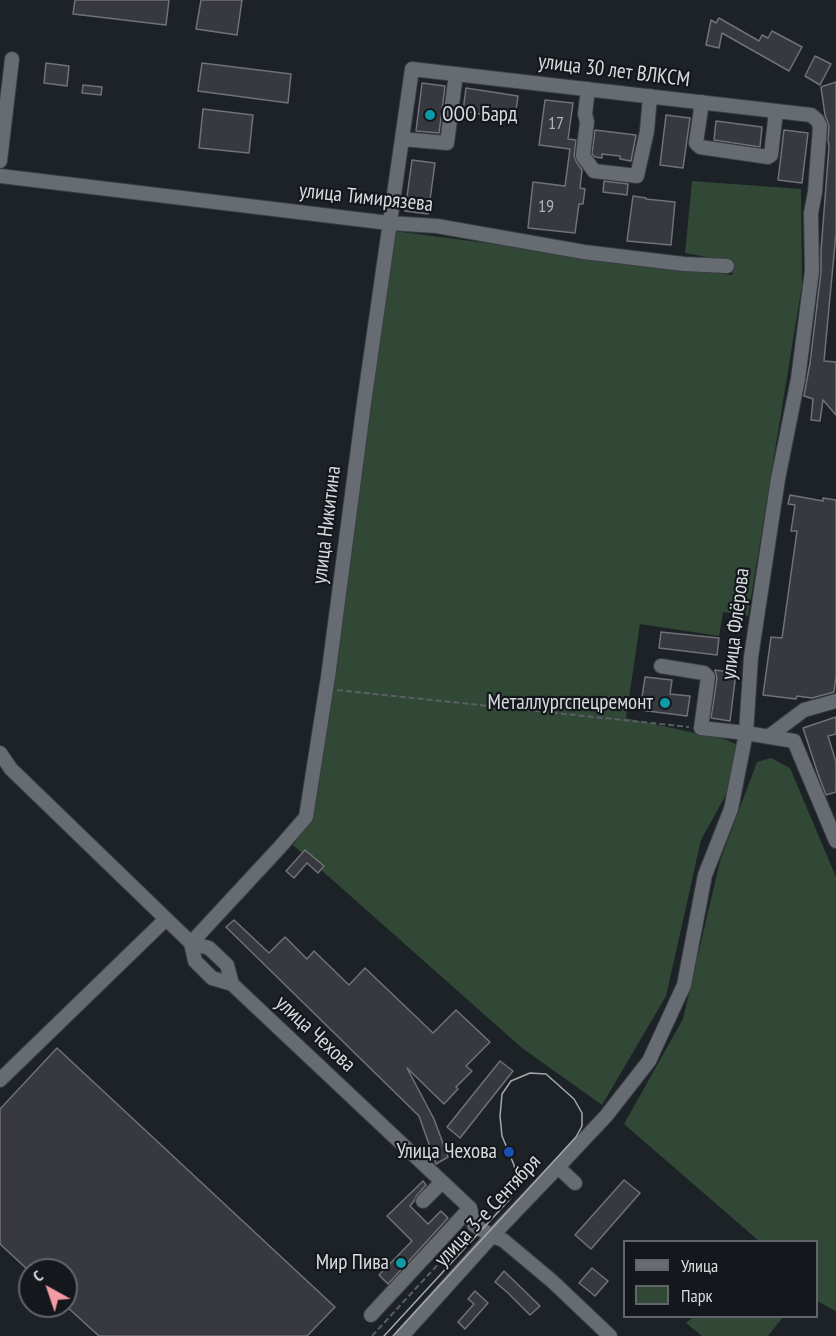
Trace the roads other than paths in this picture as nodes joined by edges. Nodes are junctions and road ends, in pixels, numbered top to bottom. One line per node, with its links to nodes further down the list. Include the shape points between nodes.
1 (12, 59): 10 (street)
2 (412, 69): 3 (street, улица 30 лет ВЛКСМ); 9 (street, улица Никитина)
3 (456, 74): 4 (street, улица 30 лет ВЛКСМ); 9 (street, via 447,143)
4 (588, 89): 5 (street, улица 30 лет ВЛКСМ); 5 (street, via 583,156 594,171 637,176)
5 (650, 96): 6 (street, улица 30 лет ВЛКСМ)
6 (702, 102): 7 (street, улица 30 лет ВЛКСМ); 7 (street, via 696,143 700,147 768,158)
7 (776, 111): 8 (street, улица 30 лет ВЛКСМ)
8 (811, 115): 16 (street, улица Флёрова, via 820,126 811,213 812,271 798,380 778,479 751,657)
9 (402, 139): 12 (street, улица Никитина)
10 (0, 160)
11 (0, 176): 12 (street, улица Тимирязева)
12 (389, 224): 13 (street, улица Тимирязева, via 437,226 584,252); 22 (street, улица Никитина, via 306,817)
13 (727, 266)
14 (661, 666): 16 (street, via 708,677 701,728)
15 (836, 701): 17 (street, via 804,710)
16 (746, 733): 17 (street); 25 (street, улица Флёрова, via 731,809 705,875 684,986 649,1061)
17 (768, 737): 20 (street, via 794,741)
18 (0, 753): 19 (street, улица Чехова)
19 (5, 767): 21 (street, улица Чехова)
20 (836, 841)
21 (166, 919): 22 (street, улица Чехова); 24 (street)
22 (191, 943): 23 (street, via 195,961 212,978); 23 (street, улица Чехова, via 209,948 227,964)
23 (232, 984): 27 (street, улица Чехова)
24 (0, 1080)
25 (606, 1116): 26 (street, улица 3-е Сентября)
26 (558, 1167): 28 (street); 31 (street, улица 3-е Сентября)
27 (442, 1182): 29 (street); 30 (street, улица Чехова)
28 (575, 1183)
29 (423, 1201)
30 (470, 1208): 31 (street, via 474,1225); 32 (street)
31 (492, 1236): 33 (street, улица 3-е Сентября); 34 (street, via 503,1240 544,1274)
32 (371, 1314)
33 (402, 1336)
34 (610, 1336)

